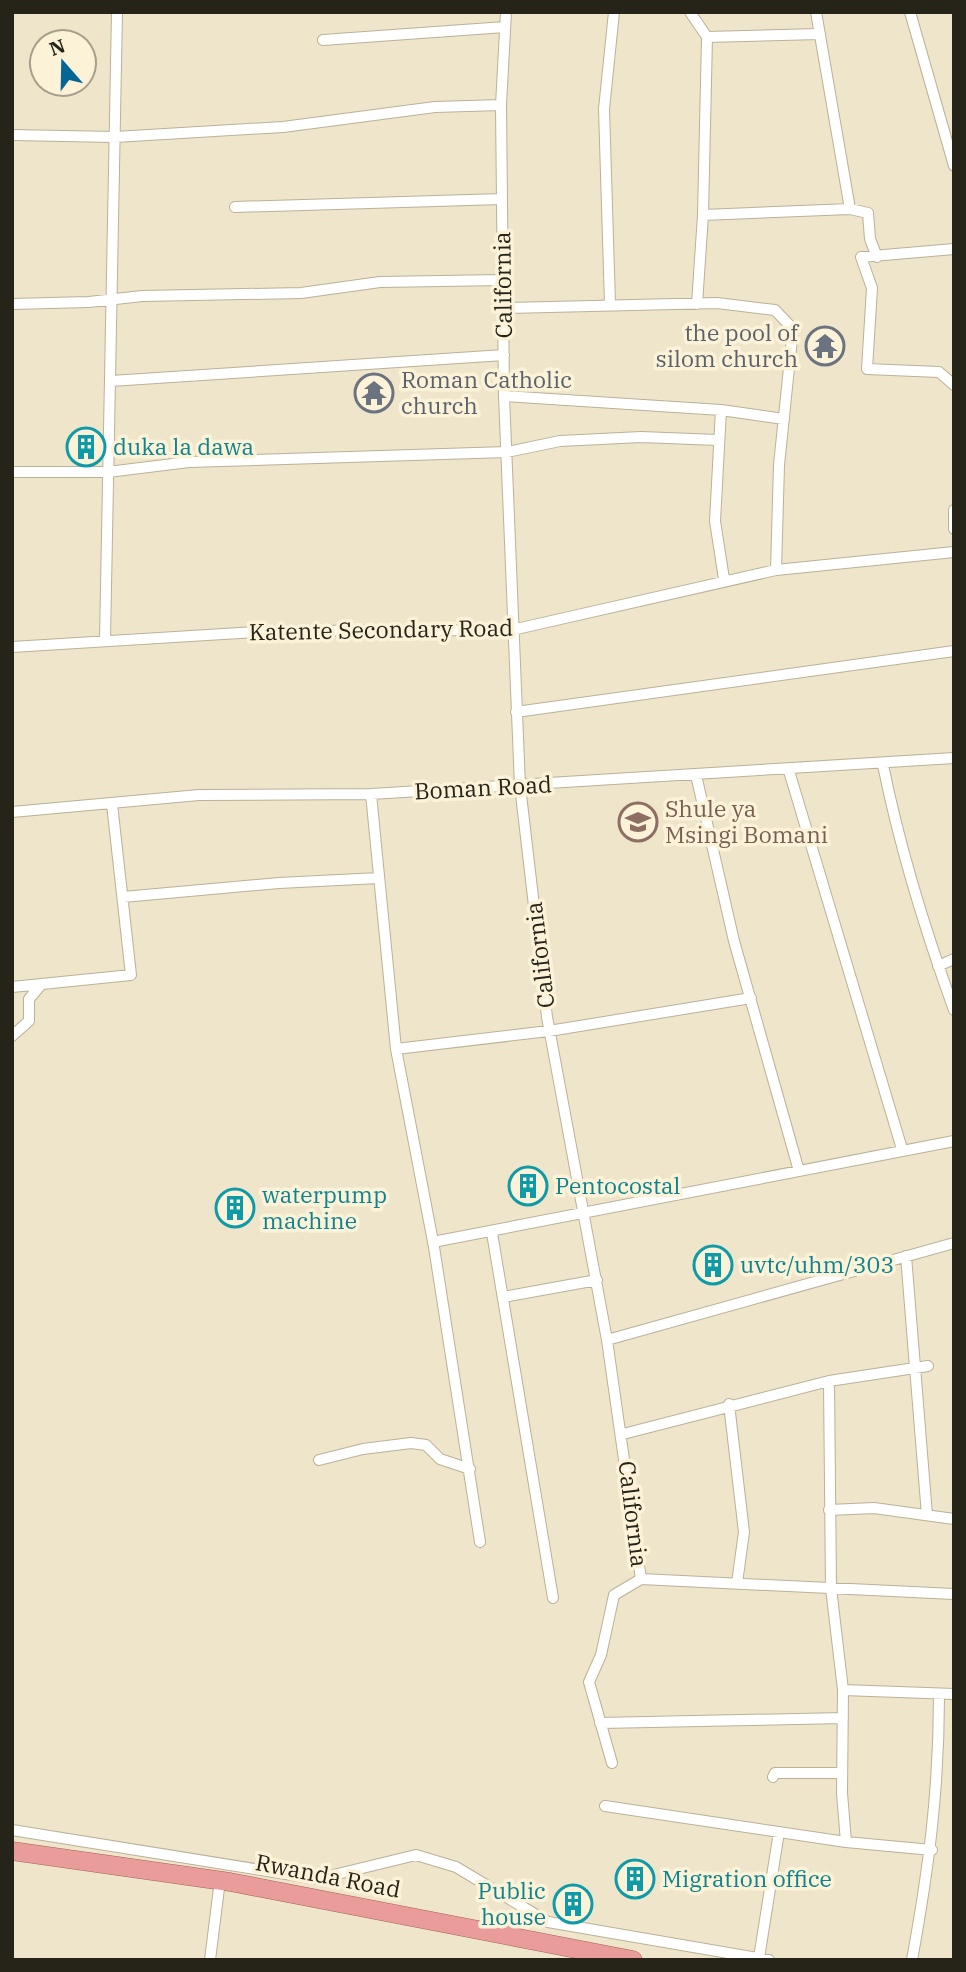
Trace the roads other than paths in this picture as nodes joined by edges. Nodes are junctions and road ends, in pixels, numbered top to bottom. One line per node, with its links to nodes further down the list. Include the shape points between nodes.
1 (117, 12): 13 (street)
2 (506, 12): 7 (street, California)
3 (614, 12): 24 (street, via 604,109)
4 (690, 12): 9 (street)
5 (816, 12): 8 (street)
6 (911, 12): 14 (street)
7 (505, 27): 10 (street); 11 (street, California)
8 (820, 34): 9 (street); 17 (street)
9 (707, 37): 18 (street)
10 (323, 40)
11 (501, 105): 13 (street, via 435,107 283,127); 15 (street, California)
12 (12, 135): 13 (street)
13 (115, 137): 22 (street)
14 (954, 166)
15 (502, 199): 16 (street); 21 (street, California)
16 (234, 207)
17 (850, 208): 18 (street); 20 (street, via 868,213)
18 (704, 215): 25 (street)
19 (954, 249): 20 (street)
20 (877, 257): 29 (street, via 861,257 872,288 867,369 939,372)
21 (503, 280): 22 (street, via 380,282 301,293); 26 (street, California)
22 (113, 300): 23 (street); 28 (street)
23 (12, 303)
24 (610, 304): 25 (street); 26 (street)
25 (697, 304): 32 (street, via 775,310 793,329)
26 (503, 308): 27 (street, California)
27 (504, 355): 28 (street); 30 (street, California)
28 (111, 381): 36 (street)
29 (954, 385)
30 (504, 396): 31 (street); 34 (street, California)
31 (721, 411): 32 (street); 33 (street)
32 (784, 419): 40 (street)
33 (718, 440): 34 (street, via 560,441); 41 (street, via 715,521)
34 (507, 452): 36 (street, via 189,462); 42 (street, California)
35 (12, 472): 36 (street)
36 (108, 472): 43 (street)
37 (954, 510): 38 (street)
38 (954, 528)
39 (954, 552): 40 (street, Katente Secondary Road)
40 (776, 570): 41 (street, Katente Secondary Road)
41 (724, 579): 42 (street, Katente Secondary Road)
42 (512, 630): 43 (street, Katente Secondary Road, via 272,631); 46 (street, California)
43 (105, 640): 44 (street, Katente Secondary Road)
44 (12, 647)
45 (954, 651): 46 (street)
46 (516, 712): 51 (street, California)
47 (954, 758): 48 (street, Boman Road)
48 (883, 765): 49 (street, Boman Road); 58 (street, via 895,825)
49 (789, 771): 50 (street, Boman Road); 67 (street)
50 (695, 775): 51 (street, Boman Road); 61 (street)
51 (520, 786): 52 (street, Boman Road); 63 (street, California)
52 (371, 794): 53 (street, Boman Road, via 199,795); 55 (street)
53 (112, 804): 54 (street, Boman Road); 56 (street)
54 (12, 812)
55 (379, 878): 56 (street); 65 (street)
56 (123, 897): 59 (street, via 131,975)
57 (954, 959): 58 (street)
58 (938, 966): 62 (street)
59 (40, 986): 60 (street); 64 (street, via 29,999 29,1021)
60 (12, 987)
61 (751, 998): 63 (street); 68 (street)
62 (954, 1010)
63 (549, 1031): 65 (street); 69 (street, California)
64 (12, 1036)
65 (396, 1049): 71 (street)
66 (954, 1141): 67 (street)
67 (902, 1149): 68 (street)
68 (799, 1171): 69 (street)
69 (584, 1210): 70 (street); 74 (street, California)
70 (492, 1233): 71 (street); 75 (street)
71 (433, 1242): 83 (street)
72 (954, 1243): 73 (street)
73 (906, 1256): 76 (street); 78 (street)
74 (597, 1280): 75 (street); 76 (street, California)
75 (503, 1297): 92 (street)
76 (607, 1340): 81 (street, California)
77 (928, 1366): 78 (street)
78 (914, 1368): 79 (street); 85 (street)
79 (829, 1381): 80 (street); 84 (street)
80 (729, 1404): 81 (street); 89 (street, via 744,1532)
81 (623, 1434): 88 (street, California)
82 (319, 1460): 83 (street, via 363,1448 411,1443 426,1445 440,1459)
83 (470, 1469): 87 (street)
84 (829, 1510): 85 (street, via 874,1508); 90 (street)
85 (926, 1515): 86 (street)
86 (954, 1519)
87 (480, 1542)
88 (641, 1579): 89 (street, California); 97 (street, via 614,1595 601,1655 589,1682)
89 (737, 1583): 90 (street, California)
90 (831, 1588): 91 (street, California); 93 (street)
91 (954, 1594)
92 (553, 1598)
93 (843, 1690): 95 (street); 96 (street)
94 (954, 1694): 95 (street)
95 (939, 1695): 105 (street)
96 (843, 1718): 97 (street); 99 (street)
97 (600, 1723): 98 (street)
98 (612, 1763)
99 (842, 1773): 100 (street, via 786,1771); 104 (street)
100 (773, 1777)
101 (605, 1806): 103 (street)
102 (12, 1830): 108 (street, via 317,1879 416,1855 456,1867 548,1922)
103 (779, 1832): 104 (street); 108 (street)
104 (846, 1842): 105 (street)
105 (932, 1850): 111 (street)
106 (12, 1851): 107 (highway, Rwanda Road)
107 (220, 1880): 109 (street); 110 (highway, Rwanda Road)
108 (764, 1959)
109 (210, 1960)
110 (632, 1960)
111 (912, 1960)

